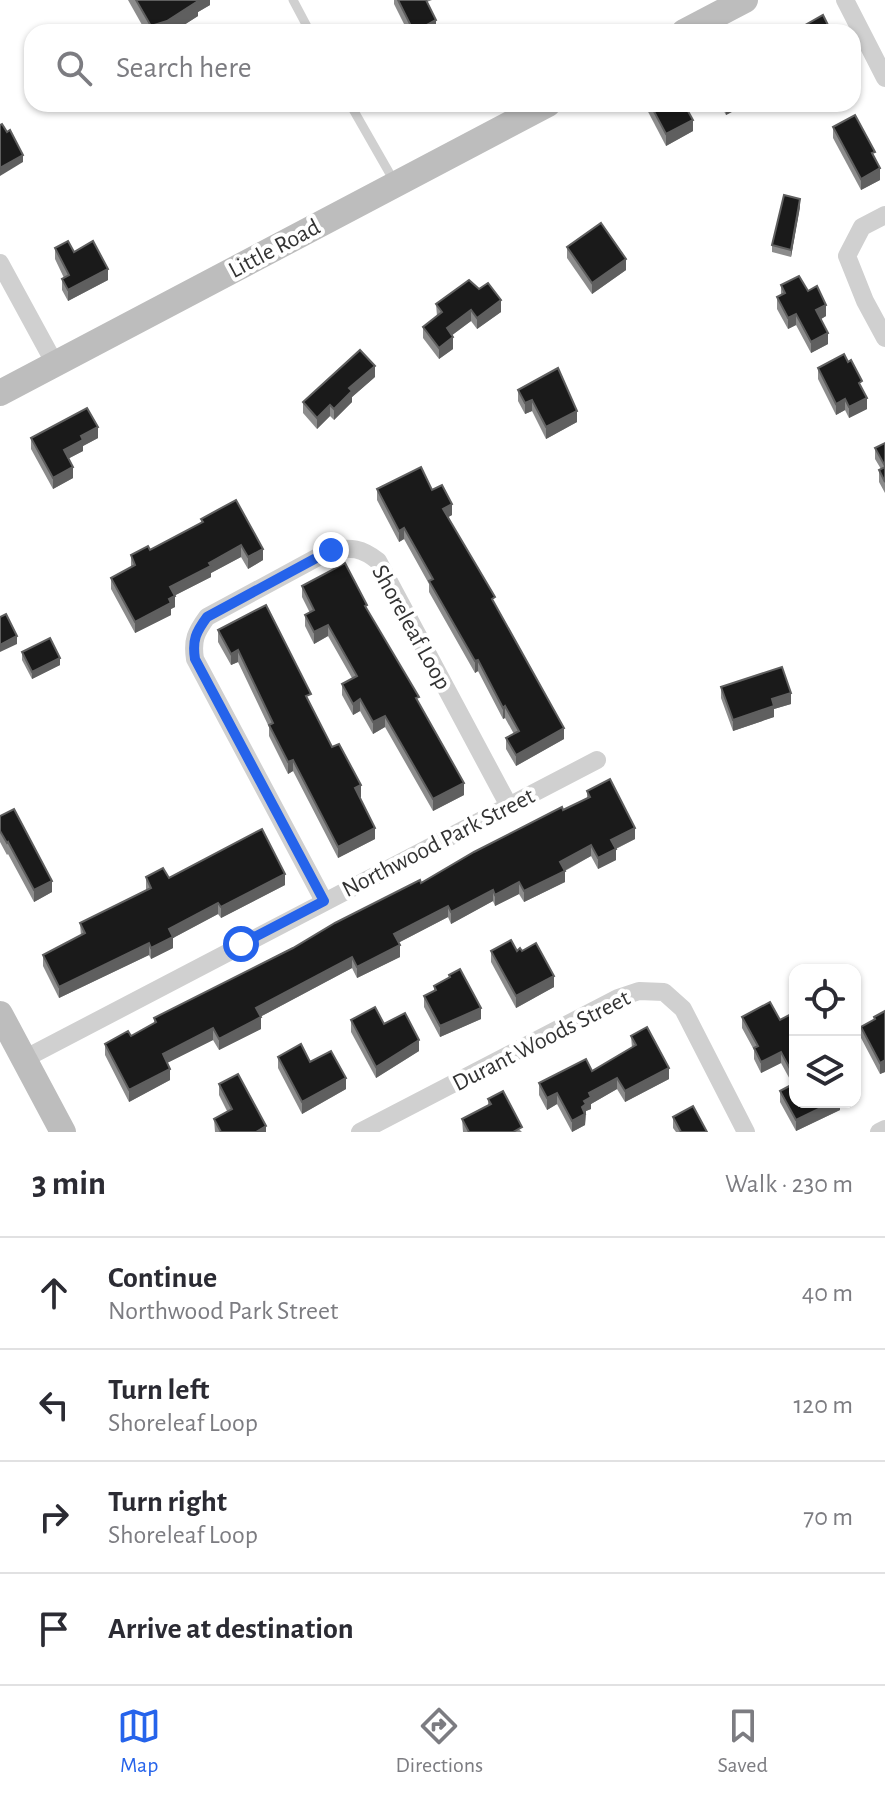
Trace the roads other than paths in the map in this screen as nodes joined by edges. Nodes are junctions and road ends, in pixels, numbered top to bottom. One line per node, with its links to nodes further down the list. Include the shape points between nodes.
1 (293, 0): 4 (lane)
2 (745, 0): 5 (street)
3 (845, 0): 6 (street)
4 (306, 24)
5 (699, 24)
6 (857, 24)
7 (861, 31): 8 (street)
8 (885, 78)
9 (354, 112): 11 (lane)
10 (533, 112): 11 (street, Little Road)
11 (395, 184): 15 (street, Little Road)
12 (885, 215): 14 (street, via 862,227 847,256)
13 (0, 263): 15 (street)
14 (885, 338)
15 (55, 364): 16 (street, Little Road)
16 (0, 393)
17 (597, 760): 18 (street, Northwood Park Street)
18 (509, 806): 19 (street, Northwood Park Street); 19 (street, Shoreleaf Loop, via 378,561 365,550 331,550 207,617 193,645 195,659)
19 (324, 901): 21 (street, Northwood Park Street)
20 (0, 1014): 21 (street)
21 (24, 1059): 23 (street)
22 (885, 1129): 26 (street)
23 (63, 1132)
24 (360, 1132): 25 (street, Durant Woods Street, via 639,991 664,992 683,1009)
25 (746, 1132)
26 (879, 1132)

